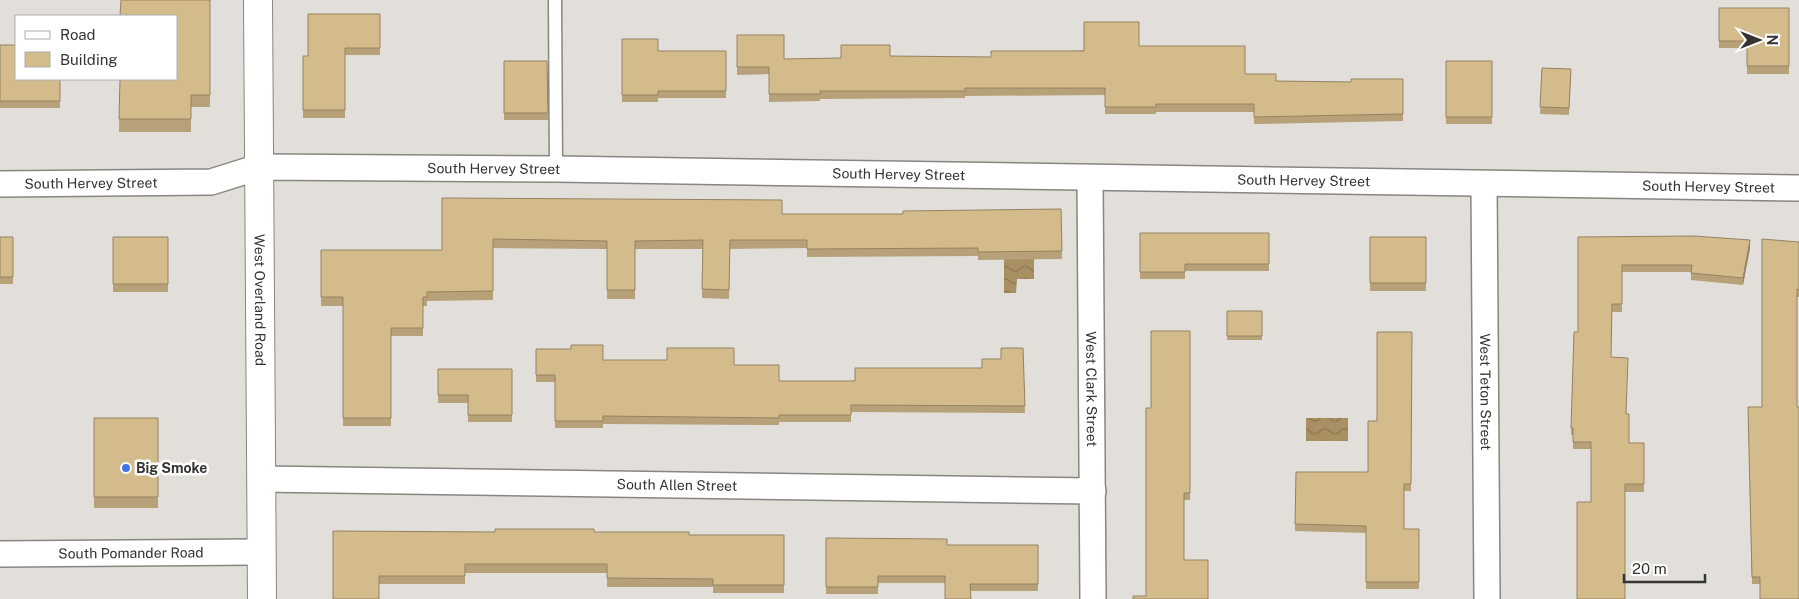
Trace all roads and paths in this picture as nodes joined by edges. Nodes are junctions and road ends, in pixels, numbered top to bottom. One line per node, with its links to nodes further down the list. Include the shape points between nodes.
1 (258, 0): 3 (main road, West Overland Road)
2 (555, 0): 4 (lane)
3 (259, 167): 4 (street, South Hervey Street); 6 (street, South Hervey Street, via 211,182); 9 (main road, West Overland Road)
4 (556, 169): 5 (street, South Hervey Street)
5 (1090, 178): 7 (street, South Hervey Street); 10 (street, West Clark Street)
6 (0, 184)
7 (1484, 184): 8 (street, South Hervey Street); 15 (street, West Teton Street)
8 (1799, 188)
9 (261, 479): 10 (street, South Allen Street); 11 (main road, West Overland Road)
10 (1093, 491): 14 (street, West Clark Street)
11 (261, 552): 12 (street, South Pomander Road); 13 (main road, West Overland Road)
12 (0, 554)
13 (262, 599)
14 (1093, 599)
15 (1487, 599)

